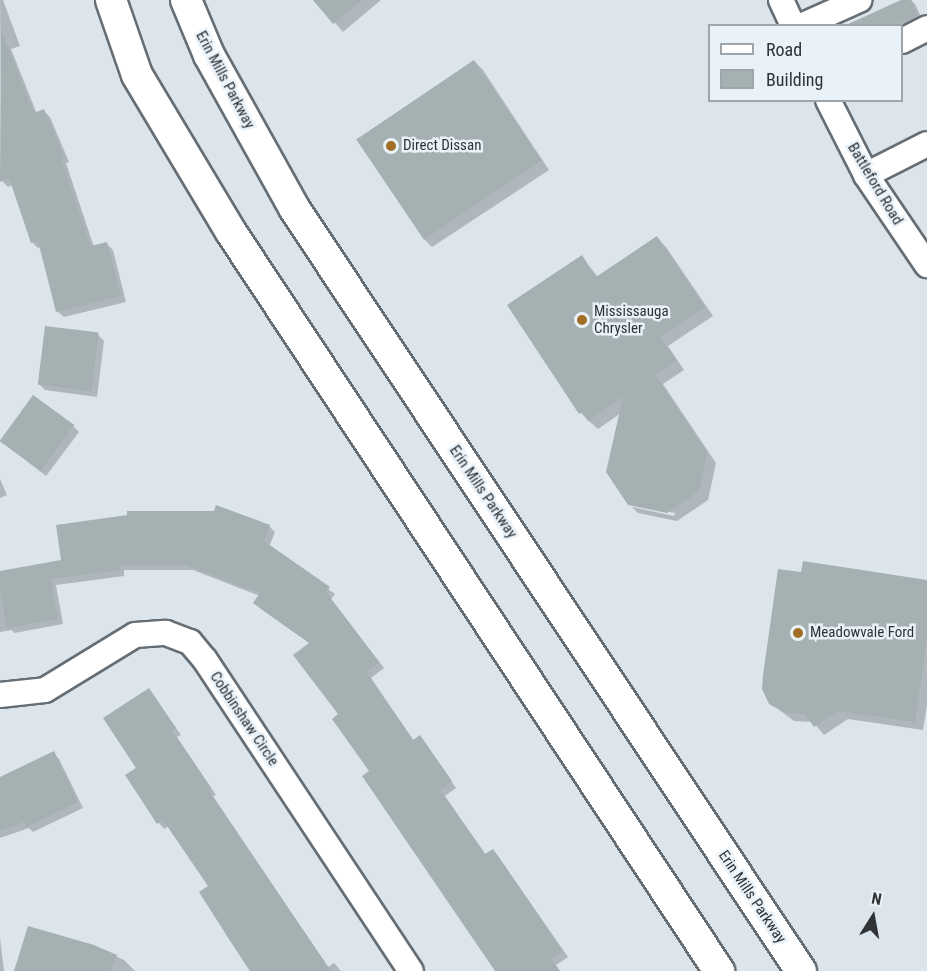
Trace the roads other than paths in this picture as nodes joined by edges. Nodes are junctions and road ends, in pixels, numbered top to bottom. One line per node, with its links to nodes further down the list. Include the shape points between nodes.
1 (111, 0): 15 (main road, via 137,75 231,232)
2 (186, 0): 16 (main road, Erin Mills Parkway, via 209,55 294,208)
3 (781, 0): 5 (street)
4 (859, 0): 6 (street)
5 (792, 24)
6 (805, 24)
7 (927, 28): 8 (street)
8 (903, 40)
9 (829, 102): 11 (street, Battleford Road)
10 (927, 144): 11 (street)
11 (866, 175): 12 (street, Battleford Road)
12 (927, 265)
13 (0, 695): 14 (street, Cobbinshaw Circle, via 45,690 135,634 166,633 190,642)
14 (411, 971)
15 (720, 971)
16 (801, 971)

